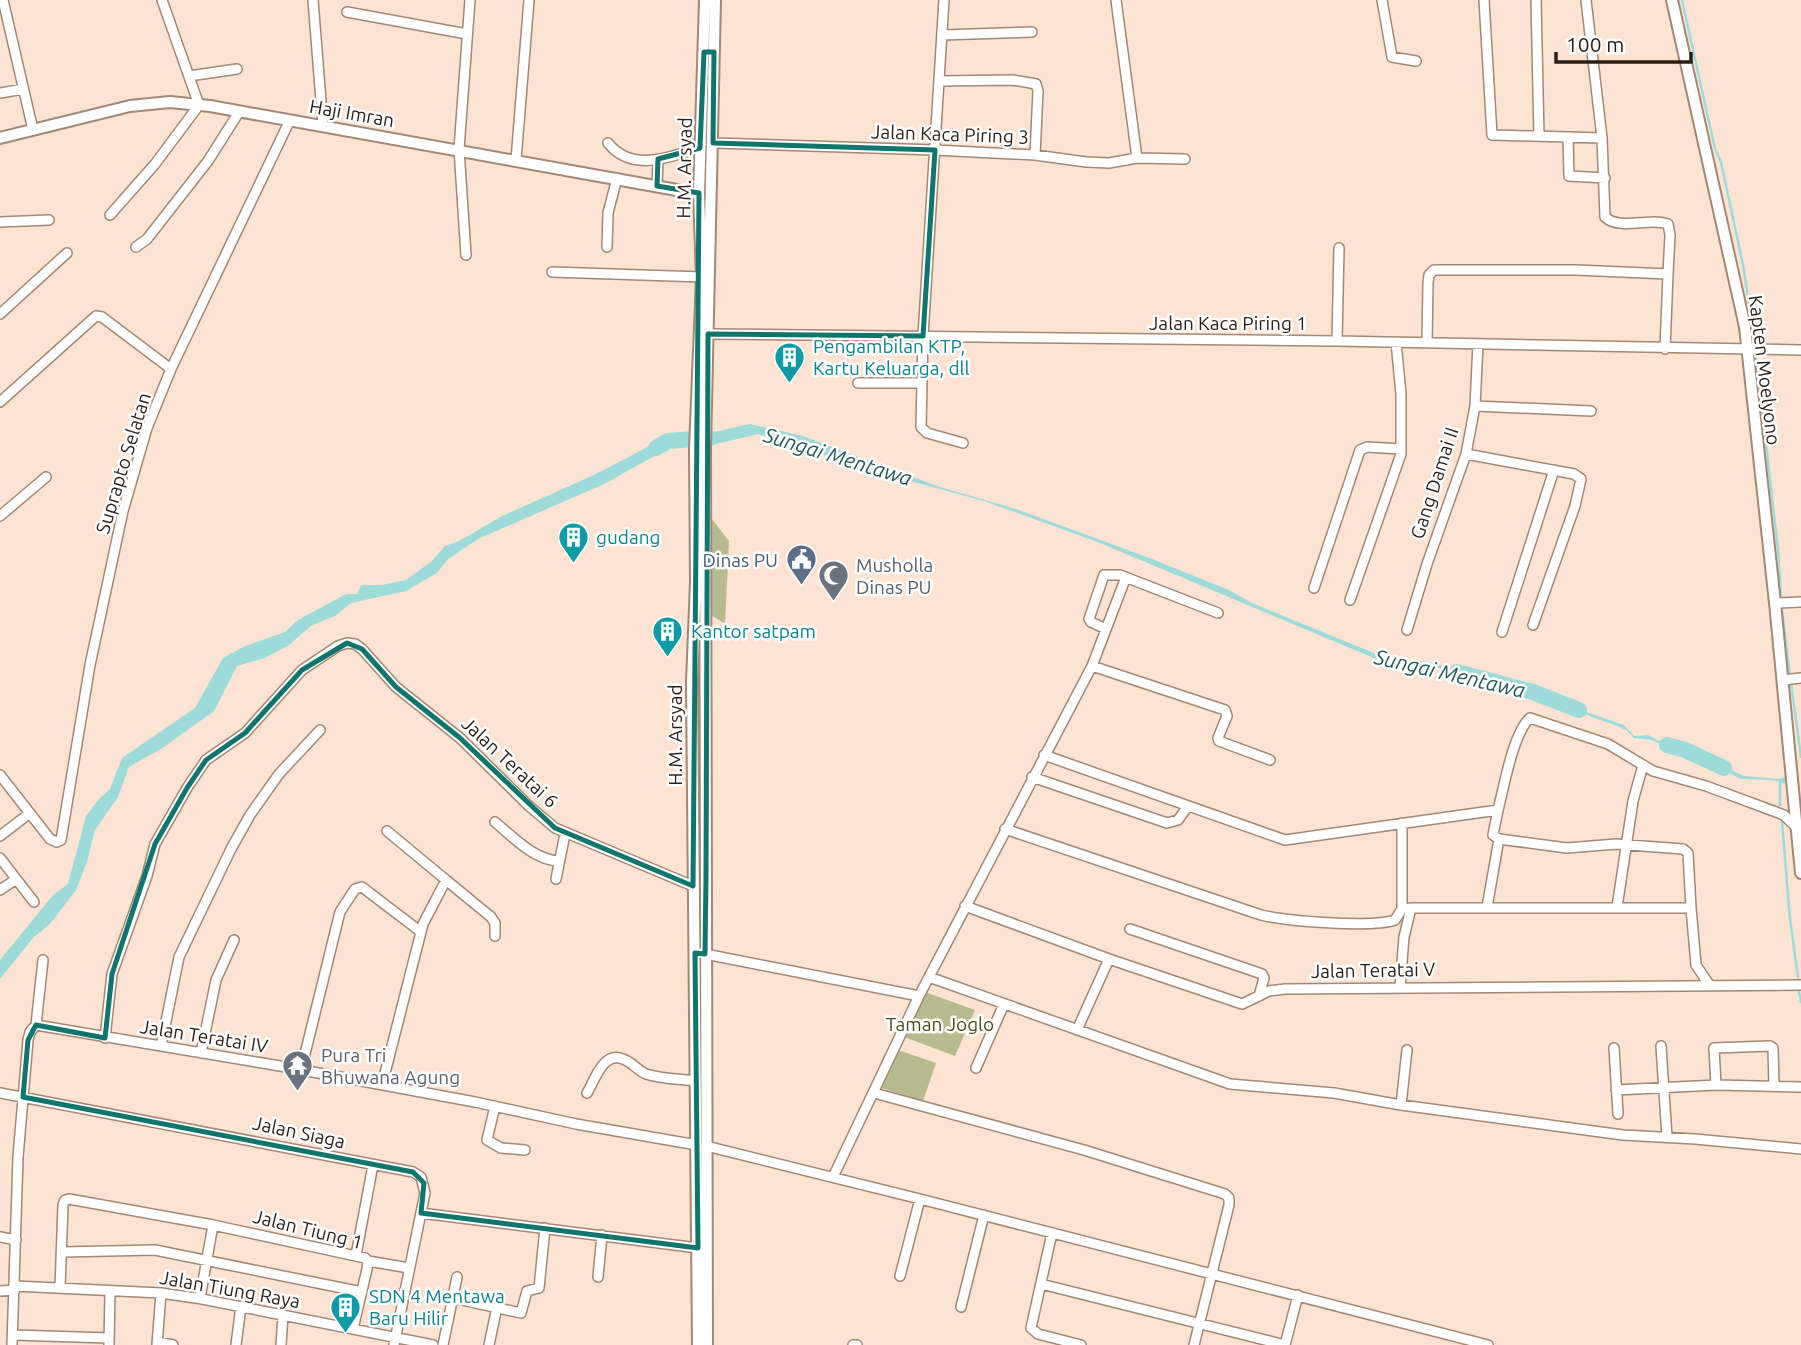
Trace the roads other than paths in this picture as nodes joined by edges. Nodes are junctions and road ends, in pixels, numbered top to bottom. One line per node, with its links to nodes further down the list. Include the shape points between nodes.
1 (3, 0): 17 (street)
2 (162, 0): 24 (street)
3 (313, 0): 31 (street)
4 (470, 0): 19 (street)
5 (529, 0): 46 (street)
6 (705, 0): 21 (street, H.M. Arsyad)
7 (715, 0): 21 (street, H.M. Arsyad)
8 (944, 0): 20 (street)
9 (1116, 0): 44 (street)
10 (1382, 0): 22 (street, via 1392,57)
11 (1484, 0): 33 (street, via 1492,135)
12 (1536, 0): 33 (street)
13 (1586, 0): 36 (street)
14 (1672, 0): 70 (street, Kapten Moelyono)
15 (347, 12): 19 (street)
16 (0, 27): 17 (street)
17 (10, 31): 26 (street)
18 (1032, 32): 20 (street)
19 (467, 34): 40 (street)
20 (942, 35): 25 (street)
21 (709, 52): 38 (street, H.M. Arsyad); 39 (street, H.M. Arsyad)
22 (1416, 61)
23 (237, 69): 24 (street)
24 (189, 76): 28 (street)
25 (940, 81): 41 (street); 42 (street, via 1036,84)
26 (23, 89): 27 (street); 32 (street)
27 (0, 93)
28 (199, 105): 29 (street, Haji Imran); 32 (street, Haji Imran, via 130,106); 51 (street)
29 (239, 111): 30 (street, Haji Imran); 54 (street, via 208,161)
30 (290, 120): 31 (street, Haji Imran); 72 (street, Suprapto Selatan)
31 (323, 126): 40 (street, Haji Imran)
32 (33, 130): 35 (street, Haji Imran)
33 (1539, 136): 34 (street)
34 (1568, 137): 36 (street); 47 (street, via 1569,176)
35 (0, 138)
36 (1602, 138): 47 (street)
37 (608, 144): 43 (street, via 631,160)
38 (713, 144): 41 (street, Jalan Kaca Piring 3); 63 (street, H.M. Arsyad)
39 (700, 148): 43 (street); 50 (street, H.M. Arsyad)
40 (459, 149): 46 (street, Haji Imran); 58 (street)
41 (935, 150): 42 (street, Jalan Kaca Piring 3); 64 (street)
42 (1034, 155): 44 (street, Jalan Kaca Piring 3, via 1086,163)
43 (658, 159): 49 (street)
44 (1137, 159): 45 (street, Jalan Kaca Piring 3)
45 (1185, 159)
46 (516, 160): 48 (street, Haji Imran)
47 (1605, 177): 60 (street, via 1608,220 1668,224)
48 (617, 178): 49 (street, Haji Imran); 55 (street, via 608,213)
49 (657, 186): 50 (street, Haji Imran)
50 (699, 194): 61 (street, H.M. Arsyad)
51 (110, 215)
52 (49, 220): 53 (street)
53 (0, 222)
54 (136, 247)
55 (607, 247)
56 (1339, 248): 65 (street)
57 (67, 253): 62 (street)
58 (466, 255)
59 (552, 272): 61 (street)
60 (1668, 274): 67 (street, via 1434,270 1428,283); 69 (street)
61 (702, 277): 78 (street, H.M. Arsyad)
62 (0, 314)
63 (708, 334): 64 (street, Jalan Kaca Piring 1); 78 (street, H.M. Arsyad)
64 (923, 335): 65 (street, Jalan Kaca Piring 1); 74 (street)
65 (1336, 341): 66 (street, Jalan Kaca Piring 1)
66 (1396, 342): 67 (street, Jalan Kaca Piring 1); 81 (street)
67 (1427, 343): 68 (street, Jalan Kaca Piring 1)
68 (1478, 344): 69 (street, Jalan Kaca Piring 1); 76 (street, Gang Damai II)
69 (1665, 349): 70 (street, Jalan Kaca Piring 1)
70 (1747, 349): 71 (street, Jalan Kaca Piring 1); 90 (street, Kapten Moelyono)
71 (1801, 350)
72 (172, 369): 75 (street, via 96,316); 107 (street, Suprapto Selatan, via 147,428 123,511 90,665 61,840 50,839)
73 (858, 383): 74 (street)
74 (920, 383): 79 (street, via 920,427)
75 (0, 402)
76 (1475, 406): 77 (street); 82 (street, Gang Damai II)
77 (1591, 411)
78 (701, 429): 80 (street, H.M. Arsyad)
79 (963, 443)
80 (700, 449): 123 (street, H.M. Arsyad, via 692,682); 135 (street, H.M. Arsyad)
81 (1401, 449): 87 (street, via 1360,450); 88 (street)
82 (1466, 454): 83 (street); 94 (street, Gang Damai II)
83 (1554, 470): 92 (street, via 1579,475 1581,483); 95 (street)
84 (46, 477): 85 (street)
85 (0, 516)
86 (1126, 577): 91 (street); 93 (street); 93 (street, via 1104,575 1090,619)
87 (1314, 588)
88 (1350, 600)
89 (1801, 602): 90 (street)
90 (1775, 603): 98 (street, Kapten Moelyono)
91 (1218, 613)
92 (1533, 625)
93 (1106, 629): 96 (street)
94 (1407, 630)
95 (1502, 632)
96 (1092, 666): 100 (street); 101 (street, via 1225,710 1219,741)
97 (1801, 678): 98 (street)
98 (1783, 680): 110 (street, Kapten Moelyono)
99 (320, 730): 148 (street, via 279,774 225,860 179,957)
100 (1044, 755): 103 (street); 105 (street)
101 (1270, 760)
102 (1643, 765): 106 (street, via 1608,744 1530,718 1510,761); 110 (street, via 1784,814); 116 (street)
103 (1032, 777): 105 (street, via 1167,823 1178,820); 111 (street)
104 (1, 778): 107 (street)
105 (1188, 806): 109 (street, via 1284,840)
106 (1498, 810): 109 (street); 115 (street, via 1493,835)
107 (30, 813): 114 (street)
108 (495, 822): 118 (street, via 528,849)
109 (1402, 823): 130 (street)
110 (1797, 828): 119 (street)
111 (1005, 829): 126 (street); 130 (street, via 1270,917 1386,922)
112 (387, 831): 122 (street)
113 (565, 834): 118 (street); 123 (street, Jalan Teratai 6); 147 (street, Jalan Teratai 6, via 529,806 460,738 396,687 362,649 350,642 338,646 303,670 245,733 206,760 187,788 155,844 112,974)
114 (0, 836)
115 (1499, 839): 116 (street, via 1567,848); 127 (street)
116 (1627, 845): 128 (street); 129 (street, via 1687,850)
117 (0, 858): 121 (street)
118 (559, 861): 120 (street)
119 (1801, 873)
120 (556, 879)
121 (15, 880): 124 (street); 125 (street)
122 (446, 880): 132 (street); 133 (street, via 491,917)
123 (693, 886): 135 (street, H.M. Arsyad)
124 (0, 890)
125 (34, 902)
126 (965, 906): 136 (street, Jalan Teratai V); 138 (street)
127 (1487, 907): 128 (street); 130 (street)
128 (1617, 907): 129 (street)
129 (1691, 908): 141 (street, via 1697,969)
130 (1406, 909): 140 (street)
131 (1130, 929): 143 (street, via 1262,974)
132 (421, 932): 154 (street, via 362,887 355,889 340,912); 156 (street)
133 (495, 936)
134 (234, 940): 152 (street, via 216,980)
135 (700, 953): 142 (street); 155 (street, H.M. Arsyad); 170 (street, H.M. Arsyad)
136 (1109, 959): 143 (street, Jalan Teratai V, via 1241,1004); 146 (street)
137 (43, 960): 145 (street)
138 (929, 977): 142 (street); 144 (street)
139 (1801, 985): 141 (street, Jalan Teratai V)
140 (1400, 986): 141 (street, Jalan Teratai V); 143 (street, Jalan Teratai V, via 1285,989)
141 (1710, 986)
142 (919, 996): 164 (street)
143 (1259, 996)
144 (1004, 1004): 146 (street); 153 (street)
145 (36, 1026): 147 (street, Jalan Teratai IV); 165 (street, via 28,1040)
146 (1077, 1030): 166 (street, via 1230,1084 1334,1093)
147 (105, 1038): 148 (street, Jalan Teratai IV)
148 (161, 1046): 152 (street, Jalan Teratai IV)
149 (1661, 1046): 159 (street)
150 (1614, 1048): 161 (street)
151 (1407, 1050): 166 (street)
152 (201, 1053): 154 (street, Jalan Teratai IV)
153 (976, 1068)
154 (301, 1070): 156 (street, Jalan Teratai IV)
155 (696, 1081): 163 (street, via 657,1077 612,1057); 170 (street, H.M. Arsyad)
156 (382, 1085): 167 (street, Jalan Teratai IV)
157 (1716, 1085): 158 (street); 158 (street, via 1714,1048 1770,1046); 159 (street)
158 (1774, 1086): 160 (street)
159 (1664, 1087): 161 (street); 169 (street)
160 (1801, 1087)
161 (1616, 1090): 168 (street)
162 (0, 1093): 165 (street, Jalan Siaga)
163 (587, 1093)
164 (874, 1093): 174 (street); 190 (street, via 1222,1192 1229,1205)
165 (23, 1097): 173 (street, Jalan Siaga); 183 (street)
166 (1401, 1105): 169 (street)
167 (495, 1106): 170 (street, Jalan Teratai IV); 172 (street, via 487,1140 501,1148)
168 (1618, 1114)
169 (1667, 1137): 171 (street)
170 (702, 1146): 174 (street, Jalan Teratai IV); 184 (street, H.M. Arsyad); 222 (street, H.M. Arsyad)
171 (1801, 1149)
172 (525, 1150)
173 (373, 1166): 176 (street, Jalan Siaga, via 421,1177 425,1193); 186 (street)
174 (833, 1177): 175 (street, Jalan Teratai IV)
175 (920, 1199): 177 (street, Jalan Teratai IV); 192 (street)
176 (421, 1213): 179 (street); 189 (street, Jalan Siaga)
177 (984, 1215): 180 (street, Jalan Teratai IV); 206 (street)
178 (214, 1224): 185 (street, Jalan Tiung 1, via 69,1199 63,1205); 186 (street, Jalan Tiung 1); 187 (street)
179 (545, 1228): 181 (street); 205 (street, via 539,1288 527,1291 521,1312)
180 (1052, 1233): 190 (street, Jalan Teratai IV); 194 (street)
181 (602, 1235): 184 (street); 191 (street)
182 (0, 1237): 183 (street)
183 (16, 1240): 195 (street)
184 (698, 1248): 221 (street, H.M. Arsyad)
185 (61, 1252): 187 (street, via 155,1250); 196 (street)
186 (356, 1255): 188 (street, Jalan Tiung 1)
187 (208, 1260): 200 (street); 202 (street)
188 (368, 1261): 189 (street); 200 (street, Jalan Tiung 1)
189 (410, 1268): 213 (street, Jalan Siaga)
190 (1212, 1273): 201 (street, Jalan Teratai IV); 208 (street)
191 (598, 1276)
192 (900, 1276)
193 (457, 1277): 203 (street)
194 (1041, 1284): 208 (street); 223 (street, via 1032,1331)
195 (15, 1288): 196 (street, Jalan Tiung Raya); 197 (street, Jalan Tiung Raya); 210 (street)
196 (60, 1288): 198 (street, Jalan Tiung Raya)
197 (0, 1291)
198 (110, 1291): 199 (street, Jalan Tiung Raya); 212 (street)
199 (162, 1293): 202 (street, Jalan Tiung Raya); 214 (street)
200 (362, 1293): 209 (street, Jalan Tiung 1)
201 (1298, 1295): 225 (street); 226 (street, Jalan Teratai IV)
202 (200, 1298): 204 (street, Jalan Tiung Raya)
203 (453, 1298): 205 (street); 219 (street)
204 (241, 1306): 207 (street, Jalan Tiung Raya); 216 (street)
205 (497, 1307): 220 (street)
206 (961, 1307)
207 (283, 1315): 209 (street, Jalan Tiung Raya); 217 (street)
208 (1200, 1322): 224 (street); 225 (street)
209 (353, 1329): 213 (street, Jalan Tiung Raya)
210 (13, 1340): 211 (street)
211 (67, 1341): 212 (street)
212 (109, 1341)
213 (394, 1342): 218 (street, Jalan Tiung Raya)
214 (157, 1343): 215 (street)
215 (173, 1345)
216 (236, 1345)
217 (281, 1345)
218 (433, 1345)
219 (443, 1345)
220 (489, 1345)
221 (698, 1345)
222 (707, 1345)
223 (1081, 1345)
224 (1194, 1345)
225 (1285, 1345)
226 (1488, 1345)

